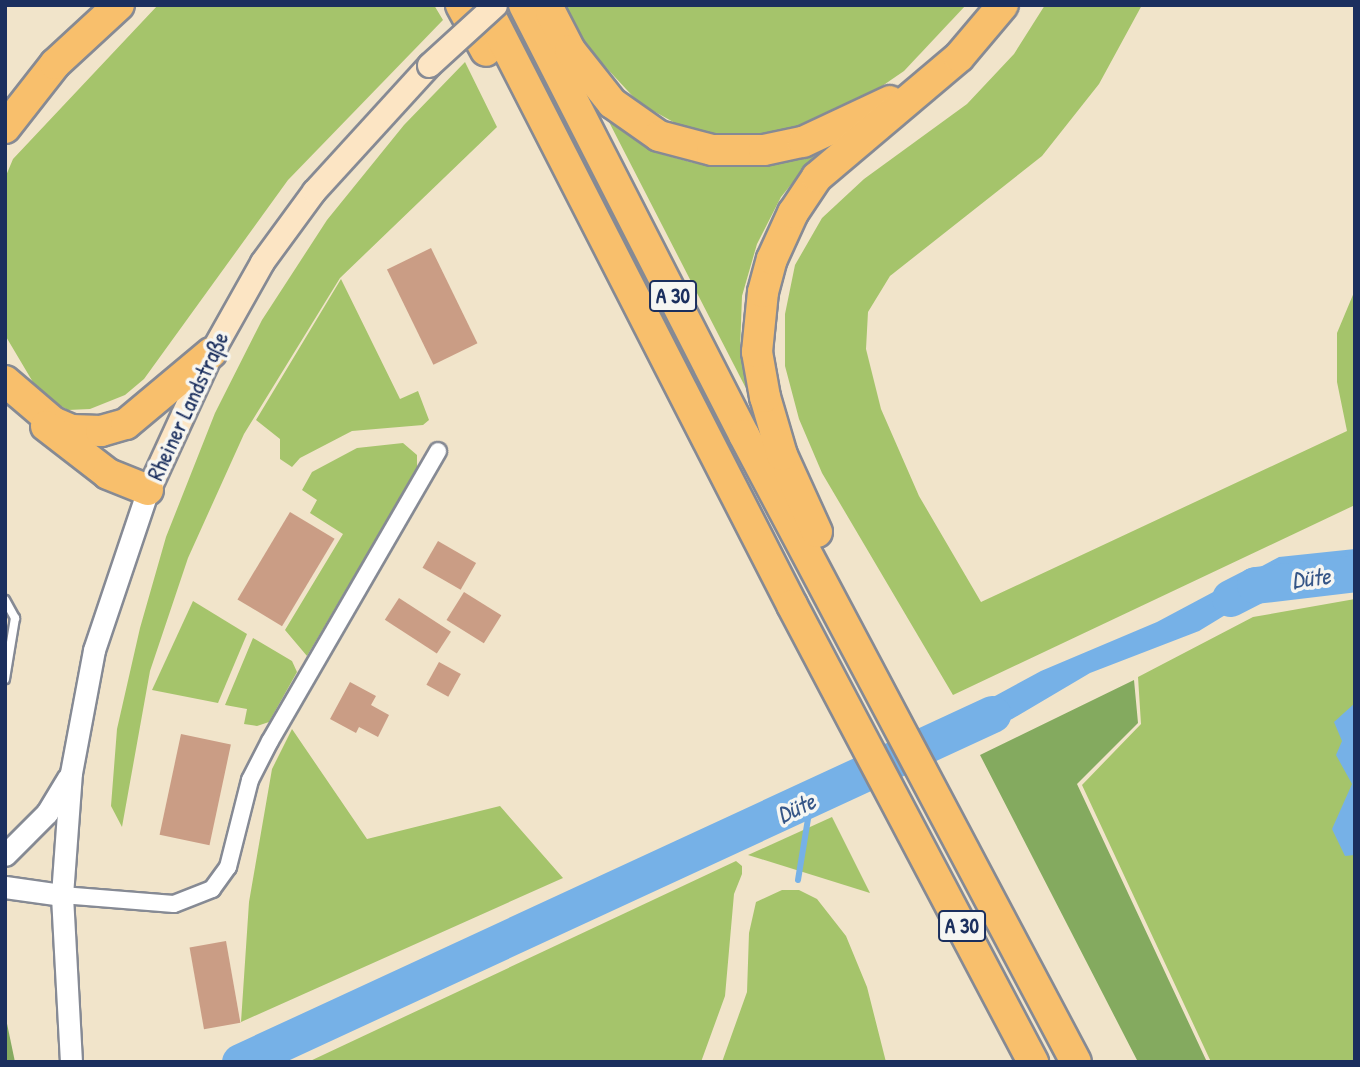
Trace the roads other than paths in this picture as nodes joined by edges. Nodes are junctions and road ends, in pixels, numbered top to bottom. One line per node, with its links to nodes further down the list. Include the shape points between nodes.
1 (120, 5): 9 (highway, via 55,64)
2 (461, 5): 10 (highway, via 545,162)
3 (485, 5): 10 (highway, A 30)
4 (495, 5): 11 (main road, Rheiner Landstraße, bridge, via 429,65 289,222)
5 (524, 5): 15 (highway, A 30)
6 (547, 5): 8 (highway, via 570,50 612,103 659,136 712,150 764,150 803,142)
7 (1003, 5): 8 (highway, via 959,57)
8 (924, 84): 15 (highway, via 817,177 793,213 763,292 757,352 765,397 782,455 821,539)
9 (5, 128)
10 (568, 170): 23 (highway, A 30)
11 (211, 353): 12 (highway, via 126,424 101,431 72,430 53,422); 14 (main road, Rheiner Landstraße)
12 (5, 381): 14 (highway, via 49,429 107,474)
13 (438, 450): 21 (street, via 250,780 228,867 212,889 174,904)
14 (148, 491): 18 (street, Rheiner Landstraße, via 94,650)
15 (824, 585): 24 (highway, A 30)
16 (5, 600): 17 (lane, via 15,618)
17 (5, 679)
18 (71, 773): 19 (street, via 47,813); 21 (street, Rheiner Landstraße)
19 (5, 855)
20 (5, 887): 21 (street)
21 (62, 895): 22 (street, Rheiner Landstraße)
22 (71, 1062)
23 (1034, 1062)
24 (1076, 1062)

